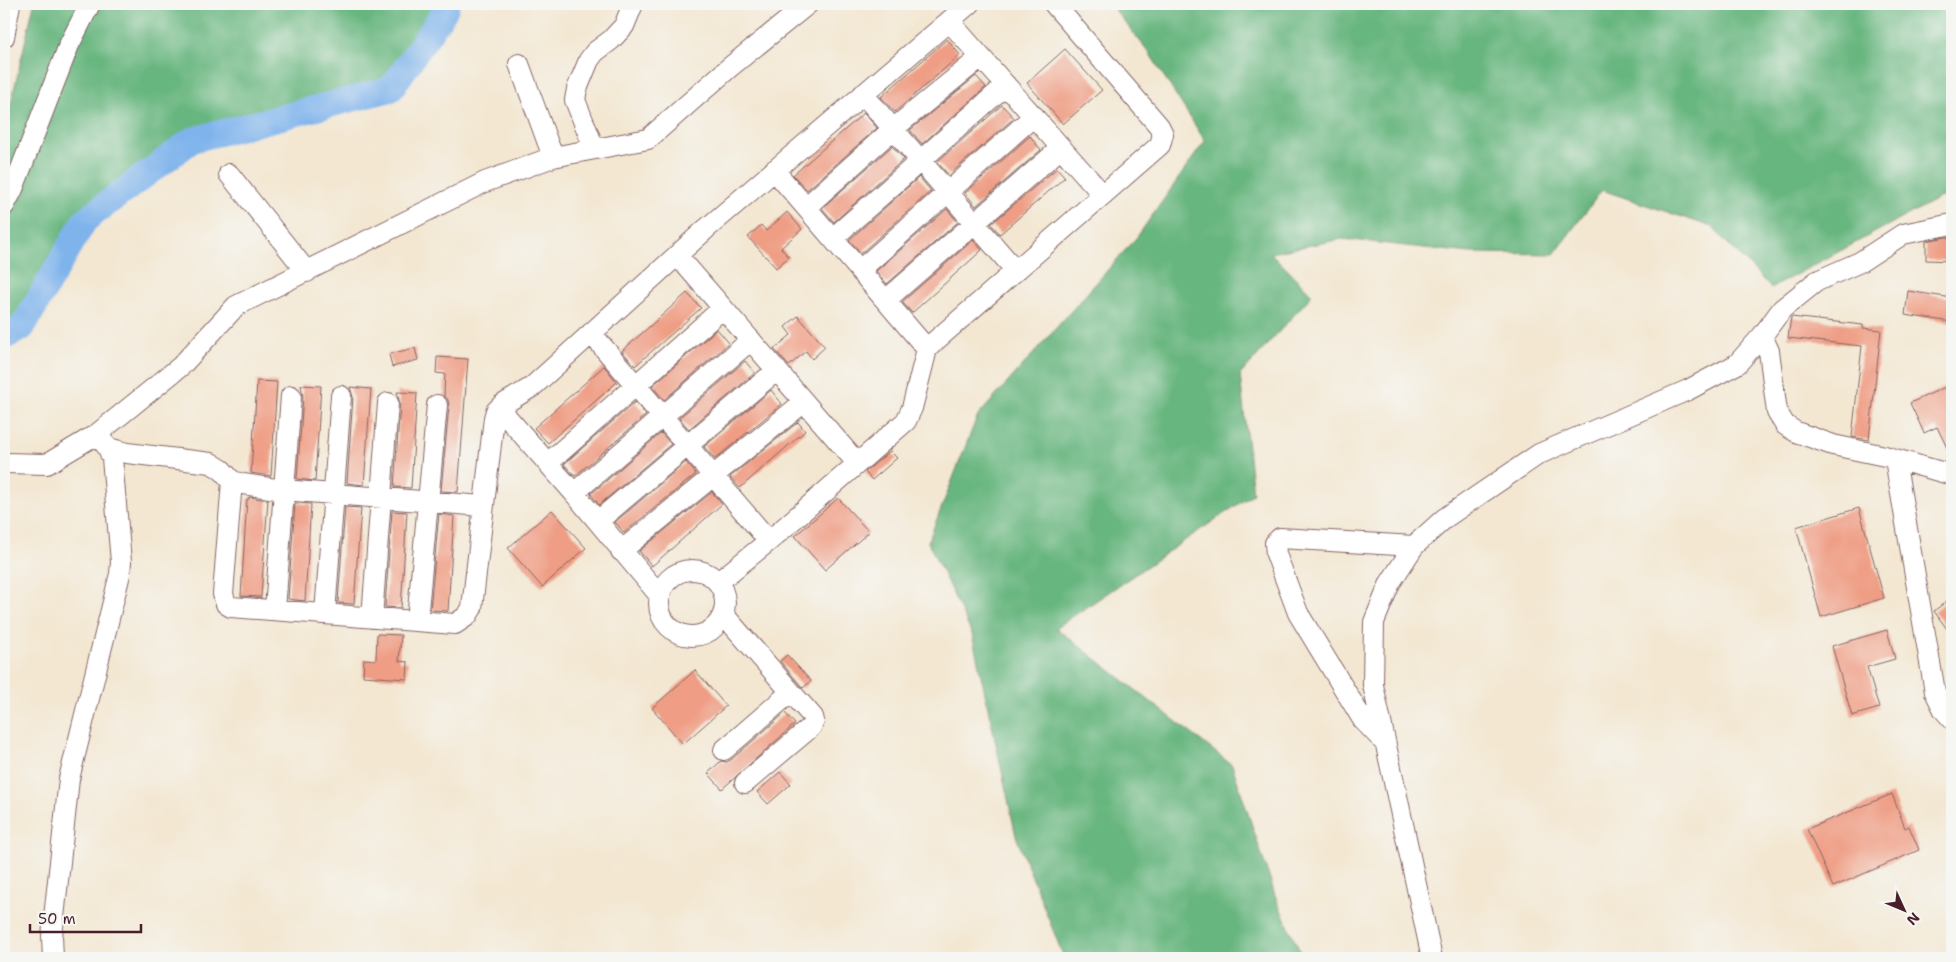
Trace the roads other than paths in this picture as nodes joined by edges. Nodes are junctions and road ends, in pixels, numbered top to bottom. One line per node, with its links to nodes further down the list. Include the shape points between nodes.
1 (10, 4): 8 (street)
2 (90, 4): 23 (street, via 69,45)
3 (633, 4): 15 (street, via 624,26 589,60 577,89 575,100)
4 (969, 4): 7 (street)
5 (1054, 4): 22 (street, via 1163,134 1160,145)
6 (803, 5): 15 (street, via 648,138)
7 (949, 21): 9 (street); 12 (street)
8 (4, 37)
9 (981, 57): 11 (street); 14 (street)
10 (519, 64): 17 (street)
11 (1006, 86): 13 (street); 18 (street)
12 (863, 94): 14 (street); 19 (street)
13 (1034, 116): 16 (street); 21 (street)
14 (893, 129): 18 (street); 24 (street)
15 (594, 148): 17 (street)
16 (1061, 148): 22 (street); 25 (street)
17 (553, 157): 31 (street, via 485,182)
18 (920, 160): 21 (street); 27 (street)
19 (774, 170): 24 (street); 28 (street)
20 (229, 174): 31 (street)
21 (947, 192): 25 (street); 29 (street)
22 (1103, 195): 30 (street)
23 (4, 206)
24 (806, 207): 27 (street)
25 (974, 222): 30 (street); 32 (street)
26 (1952, 224): 35 (street, via 1903,234 1860,262 1816,281 1782,310)
27 (833, 238): 29 (street)
28 (677, 255): 33 (street); 34 (street)
29 (860, 270): 32 (street)
30 (1016, 271): 37 (street)
31 (307, 272): 47 (street, via 236,306 181,366)
32 (886, 300): 37 (street)
33 (723, 308): 36 (street); 39 (street)
34 (591, 333): 39 (street); 45 (street, via 532,387)
35 (1762, 336): 49 (street, via 1769,351 1776,412 1785,425 1832,445); 64 (street, via 1737,364 1539,454 1445,518)
36 (751, 340): 38 (street); 46 (street)
37 (928, 348): 52 (street, via 906,421)
38 (777, 370): 43 (street); 48 (street)
39 (635, 385): 46 (street); 51 (street)
40 (291, 396): 56 (street)
41 (341, 396): 58 (street)
42 (388, 402): 59 (street)
43 (804, 402): 52 (street); 53 (street)
44 (437, 405): 60 (street)
45 (499, 408): 51 (street); 61 (street, via 494,418)
46 (662, 416): 48 (street); 57 (street)
47 (103, 441): 50 (street, via 47,464); 55 (street, via 127,453 211,463); 78 (street, via 112,458 120,574 69,779 52,936)
48 (687, 445): 53 (street); 62 (street)
49 (1895, 459): 54 (street); 74 (street, via 1935,692)
50 (4, 463)
51 (548, 463): 57 (street)
52 (858, 463): 63 (street)
53 (713, 476): 63 (street); 65 (street)
54 (1952, 476)
55 (232, 481): 56 (street); 68 (street, via 224,599 230,607)
56 (283, 490): 58 (street); 68 (street)
57 (574, 493): 62 (street)
58 (334, 494): 59 (street); 69 (street)
59 (382, 498): 60 (street); 71 (street)
60 (427, 501): 61 (street); 72 (street)
61 (483, 506): 72 (street, via 472,608 455,624)
62 (598, 521): 65 (street)
63 (768, 541): 66 (street)
64 (1414, 546): 75 (street, via 1390,583 1374,622 1373,685); 75 (street, via 1280,538 1275,543 1298,613 1363,720)
65 (622, 551): 67 (street)
66 (718, 582): 67 (street, via 700,570 685,571 671,577); 70 (street, via 725,594)
67 (660, 596): 70 (street, via 660,612 667,625 687,636 709,632)
68 (275, 610): 69 (street)
69 (325, 614): 71 (street)
70 (724, 615): 73 (street)
71 (372, 618): 72 (street)
72 (417, 621)
73 (791, 692): 76 (street); 77 (street, via 813,717 811,728)
74 (1952, 719)
75 (1386, 745): 79 (street)
76 (724, 750)
77 (745, 784)
78 (53, 958)
79 (1432, 958)

